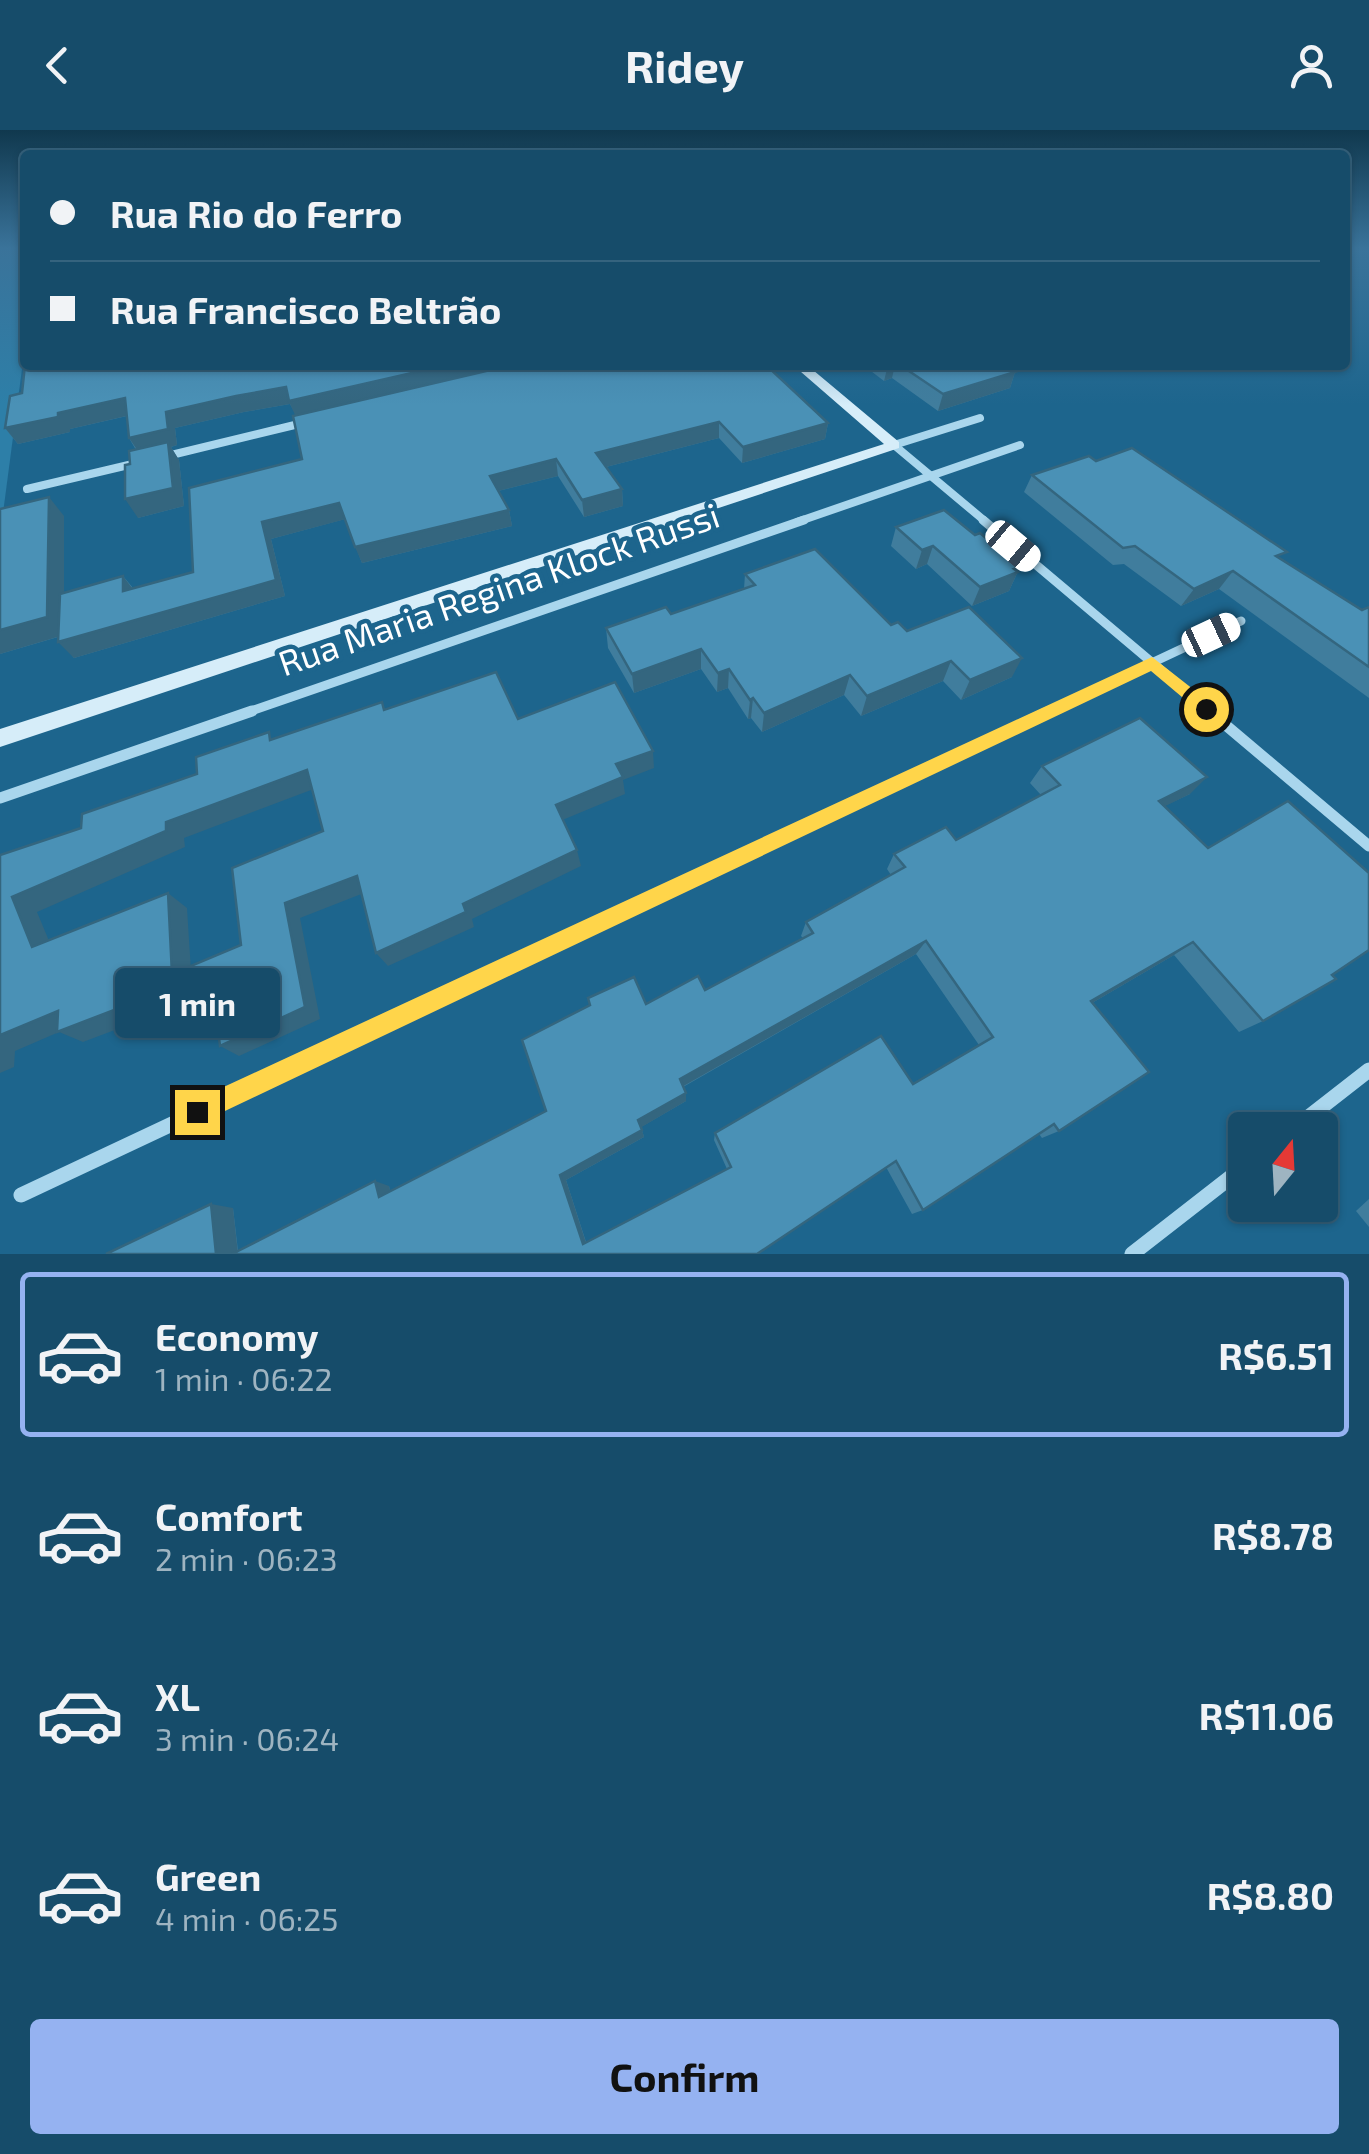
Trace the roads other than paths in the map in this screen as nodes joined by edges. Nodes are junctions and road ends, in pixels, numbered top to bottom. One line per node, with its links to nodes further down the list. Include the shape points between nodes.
1 (805, 370): 4 (street)
2 (980, 418): 4 (street, Rua Maria Regina Klock Russi)
3 (316, 420): 6 (street)
4 (894, 445): 8 (street); 12 (street, Rua Maria Regina Klock Russi)
5 (1020, 445): 8 (street, Rua Maria Regina Klock Russi)
6 (162, 457)
7 (142, 462): 9 (street)
8 (930, 475): 11 (street); 13 (street, Rua Maria Regina Klock Russi)
9 (27, 489)
10 (1241, 621): 11 (street)
11 (1152, 663): 14 (street); 18 (street)
12 (0, 738)
13 (0, 798)
14 (1369, 846)
15 (1369, 1070): 16 (street)
16 (1315, 1112)
17 (1228, 1179): 19 (street)
18 (20, 1195)
19 (1132, 1254)

